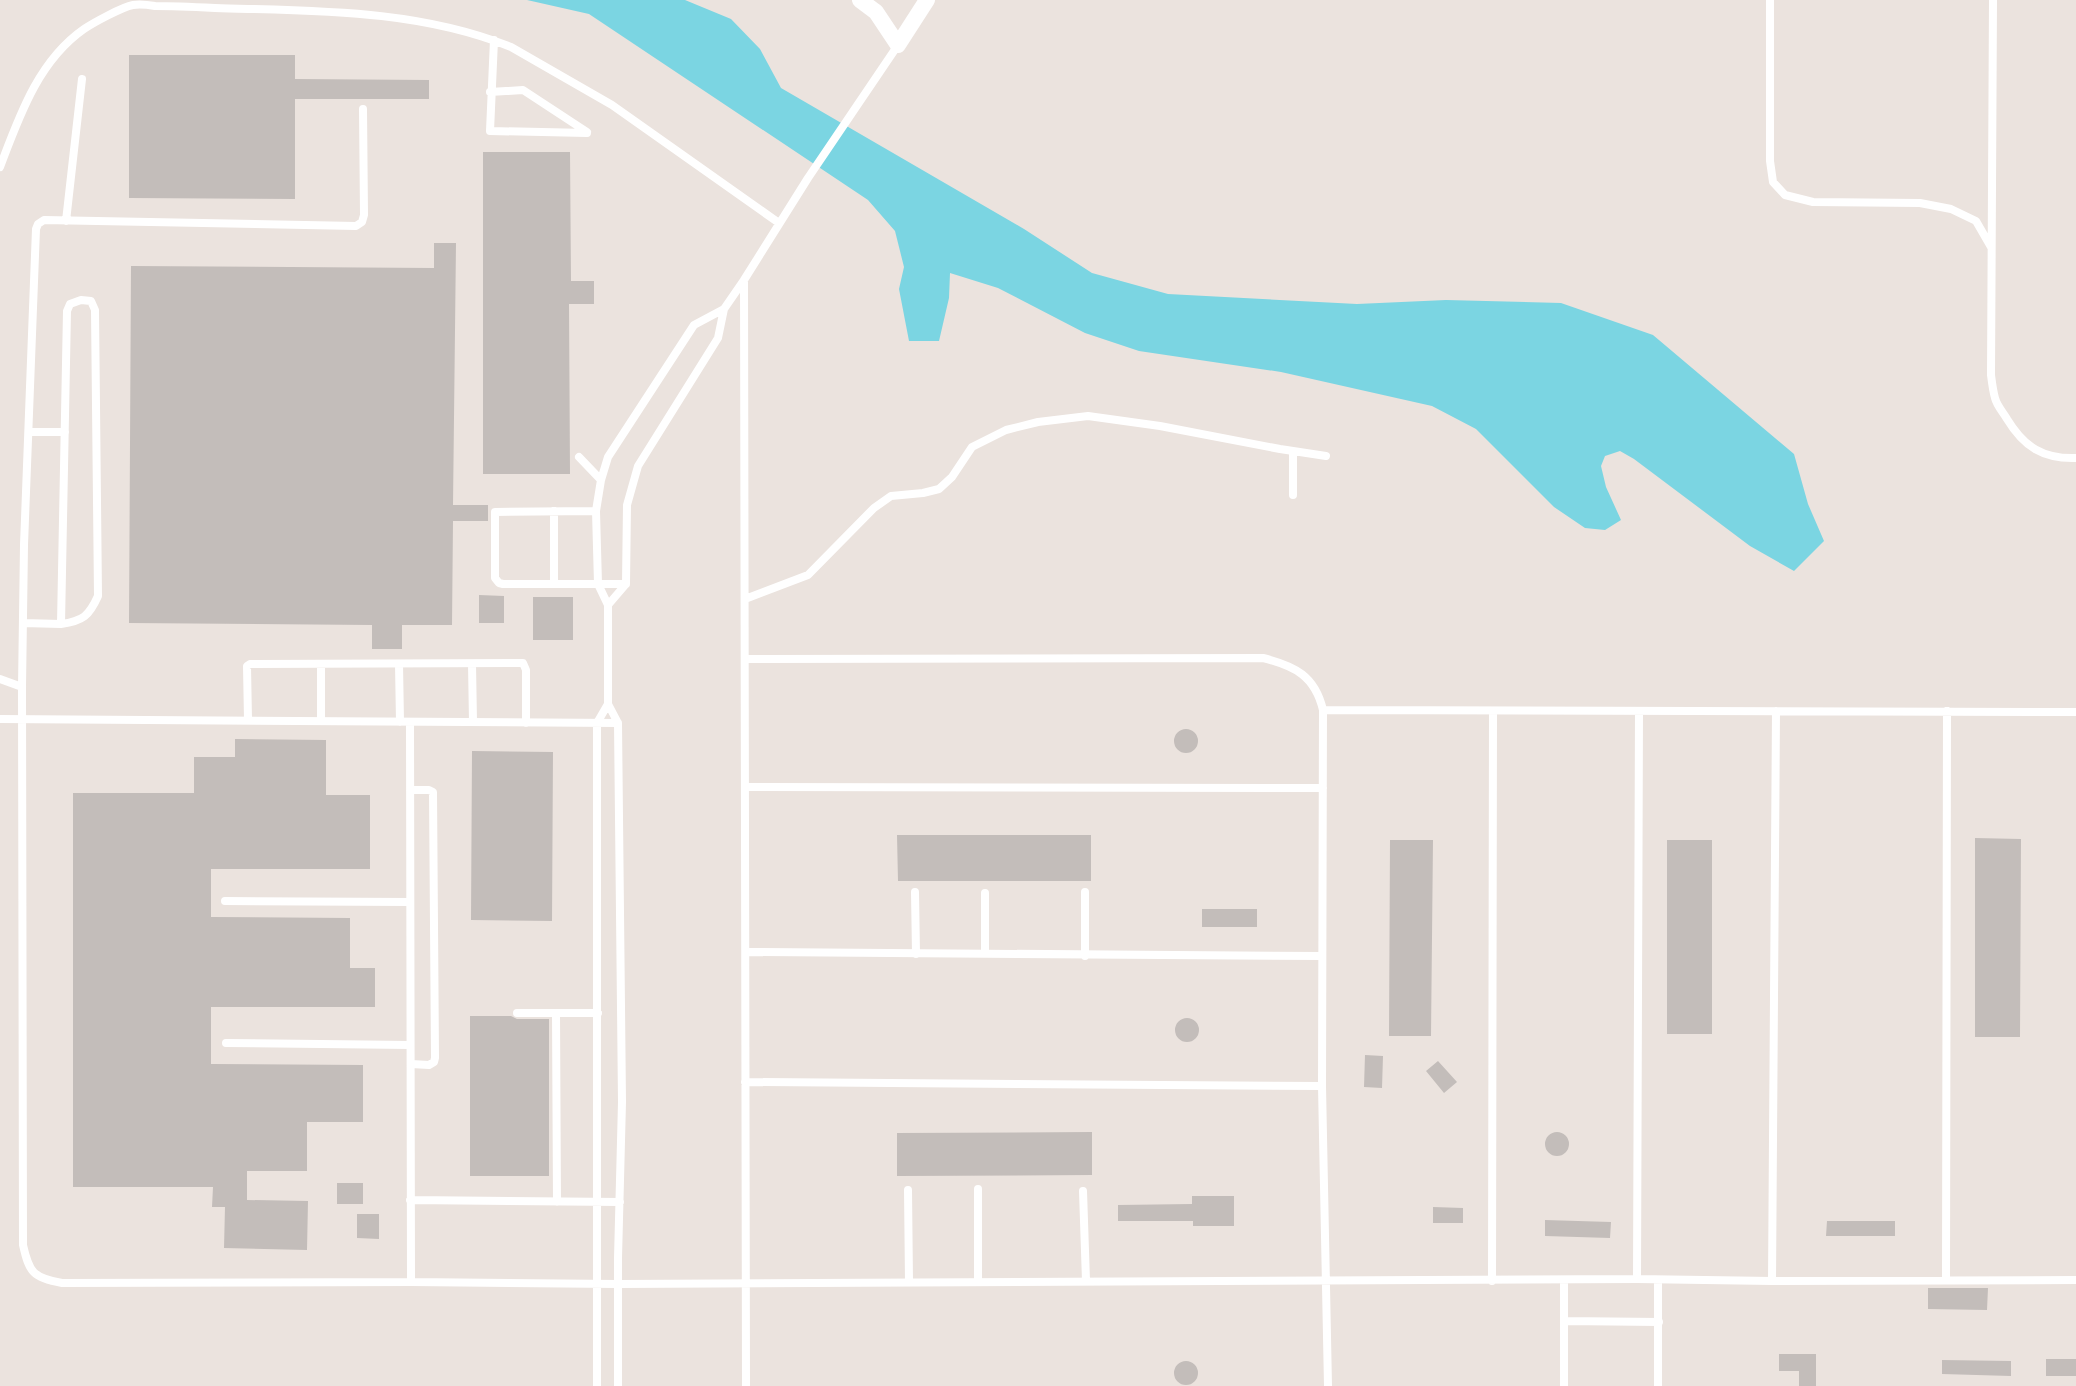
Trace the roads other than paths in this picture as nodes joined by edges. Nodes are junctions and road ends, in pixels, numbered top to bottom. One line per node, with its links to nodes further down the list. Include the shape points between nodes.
1 (861, 0): 7 (street, via 876,12)
2 (927, 0): 7 (street)
3 (1770, 0): 14 (lane, via 1773,182 1785,195 1814,202 1920,203 1951,209 1976,221)
4 (1993, 0): 14 (lane)
5 (133, 2): 6 (lane, via 370,14); 11 (lane, via 86,28 55,56 22,111)
6 (494, 40): 9 (lane); 13 (lane, via 612,105)
7 (898, 45): 13 (lane)
8 (82, 79): 12 (lane)
9 (490, 92): 9 (lane, via 523,90 587,133 490,131)
10 (363, 109): 12 (lane, via 364,215 356,226)
11 (0, 167)
12 (66, 221): 17 (lane, via 41,221 36,230)
13 (779, 223): 15 (lane)
14 (1991, 247): 22 (lane, via 1991,375 1996,401 2024,442 2042,454)
15 (744, 280): 16 (lane); 30 (lane)
16 (724, 309): 23 (lane, via 694,325 608,457); 29 (lane, via 718,338 638,466 627,506)
17 (29, 432): 18 (lane); 32 (lane)
18 (65, 432): 33 (lane); 33 (lane, via 67,311 70,304 91,301 95,310 98,596 83,618)
19 (1293, 451): 20 (lane); 24 (lane); 30 (lane, via 1088,416 1006,430 972,447 939,489 891,496 874,508 808,575)
20 (1326, 456)
21 (579, 457): 23 (lane)
22 (2076, 458)
23 (600, 480): 26 (lane)
24 (1293, 495)
25 (554, 511): 26 (lane); 27 (lane); 27 (lane, via 495,512 495,578 503,584)
26 (596, 511): 28 (lane)
27 (554, 583): 28 (lane)
28 (598, 584): 29 (lane); 31 (lane)
29 (626, 584): 31 (lane)
30 (745, 599): 34 (lane)
31 (608, 605): 40 (lane)
32 (23, 623): 33 (lane); 39 (lane)
33 (61, 624)
34 (746, 659): 41 (lane, via 1263,658 1305,675 1319,693); 57 (lane)
35 (399, 664): 36 (lane); 37 (lane); 51 (lane)
36 (472, 664): 53 (lane); 54 (lane, via 525,665)
37 (321, 665): 49 (lane, via 249,664); 50 (lane)
38 (0, 679): 39 (lane)
39 (22, 687): 48 (lane)
40 (608, 704): 55 (lane); 56 (lane)
41 (1323, 710): 42 (lane); 58 (lane)
42 (1493, 711): 43 (lane); 94 (lane)
43 (1639, 711): 44 (lane); 85 (lane)
44 (1776, 711): 45 (lane); 95 (lane)
45 (1947, 711): 46 (lane); 86 (lane)
46 (2076, 712)
47 (0, 719): 48 (lane)
48 (23, 719): 49 (lane); 96 (lane, via 23,1245 28,1267 43,1280 62,1283)
49 (248, 720): 50 (lane)
50 (321, 721): 51 (lane)
51 (400, 722): 52 (lane)
52 (410, 722): 53 (lane); 59 (lane)
53 (473, 722): 54 (lane)
54 (526, 723): 55 (lane)
55 (597, 723): 56 (lane); 72 (lane)
56 (618, 723): 84 (lane)
57 (746, 787): 58 (lane); 65 (lane)
58 (1323, 788): 69 (lane)
59 (410, 790): 64 (lane); 75 (lane, via 433,792 435,1058 429,1065)
60 (915, 892): 67 (lane)
61 (1085, 892): 68 (lane)
62 (985, 893): 66 (lane)
63 (225, 901): 64 (lane)
64 (410, 902): 74 (lane)
65 (746, 952): 67 (lane); 76 (lane)
66 (985, 953): 67 (lane); 68 (lane)
67 (916, 954)
68 (1085, 956): 69 (lane)
69 (1323, 956): 77 (lane)
70 (517, 1013): 71 (lane)
71 (556, 1013): 72 (lane); 83 (lane)
72 (598, 1013): 82 (lane)
73 (225, 1043): 74 (lane)
74 (410, 1046): 75 (lane)
75 (411, 1064): 81 (lane)
76 (745, 1082): 77 (lane); 97 (lane)
77 (1322, 1086): 93 (lane)
78 (978, 1189): 91 (lane)
79 (908, 1190): 90 (lane)
80 (1083, 1191): 92 (lane)
81 (410, 1200): 83 (lane); 96 (lane)
82 (596, 1201): 83 (lane); 84 (lane); 98 (lane)
83 (557, 1202)
84 (620, 1202): 99 (lane)
85 (1637, 1279): 87 (lane); 88 (lane)
86 (1946, 1279): 89 (lane); 95 (lane)
87 (1564, 1280): 94 (lane); 100 (lane)
88 (1658, 1280): 95 (lane); 101 (lane)
89 (2076, 1280)
90 (909, 1281): 91 (lane); 97 (lane)
91 (978, 1281): 92 (lane)
92 (1086, 1281): 93 (lane)
93 (1327, 1281): 94 (lane); 105 (lane)
94 (1492, 1281)
95 (1772, 1281)
96 (411, 1282): 98 (lane)
97 (746, 1283): 99 (lane); 104 (lane)
98 (597, 1284): 99 (lane); 102 (lane)
99 (618, 1284): 103 (lane)
100 (1564, 1322): 101 (lane); 106 (lane)
101 (1659, 1322): 107 (lane)
102 (597, 1386)
103 (618, 1386)
104 (746, 1386)
105 (1328, 1386)
106 (1564, 1386)
107 (1658, 1386)

